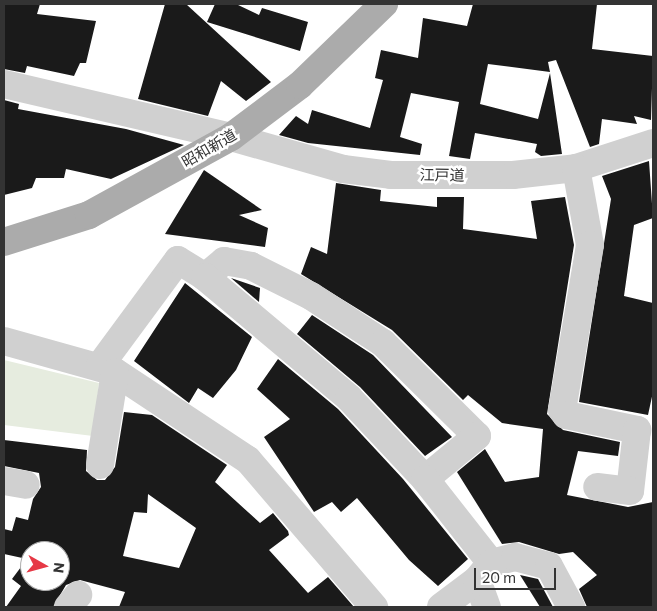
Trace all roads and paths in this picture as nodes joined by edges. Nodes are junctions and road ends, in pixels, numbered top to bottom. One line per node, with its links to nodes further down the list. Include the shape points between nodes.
1 (384, 4): 3 (main road, 昭和新道, via 300,85)
2 (4, 84): 3 (street, 江戸道)
3 (231, 136): 5 (street, 江戸道, via 342,168 391,174 504,175); 6 (main road, 昭和新道, via 89,215)
4 (653, 143): 5 (street, 江戸道)
5 (576, 168): 12 (street, via 590,245 562,410 566,415 637,430 630,491)
6 (4, 242)
7 (205, 277): 9 (street, via 178,260); 11 (street, via 349,398); 11 (street, via 224,261 251,266 311,296 383,343 477,436)
8 (4, 341): 9 (street)
9 (107, 369): 10 (street); 14 (street, via 248,460)
10 (100, 465)
11 (425, 479): 13 (street)
12 (597, 488)
13 (484, 571): 15 (street); 16 (street); 17 (street, via 515,557 549,566)
14 (374, 607)
15 (440, 607)
16 (487, 607)
17 (571, 607)

